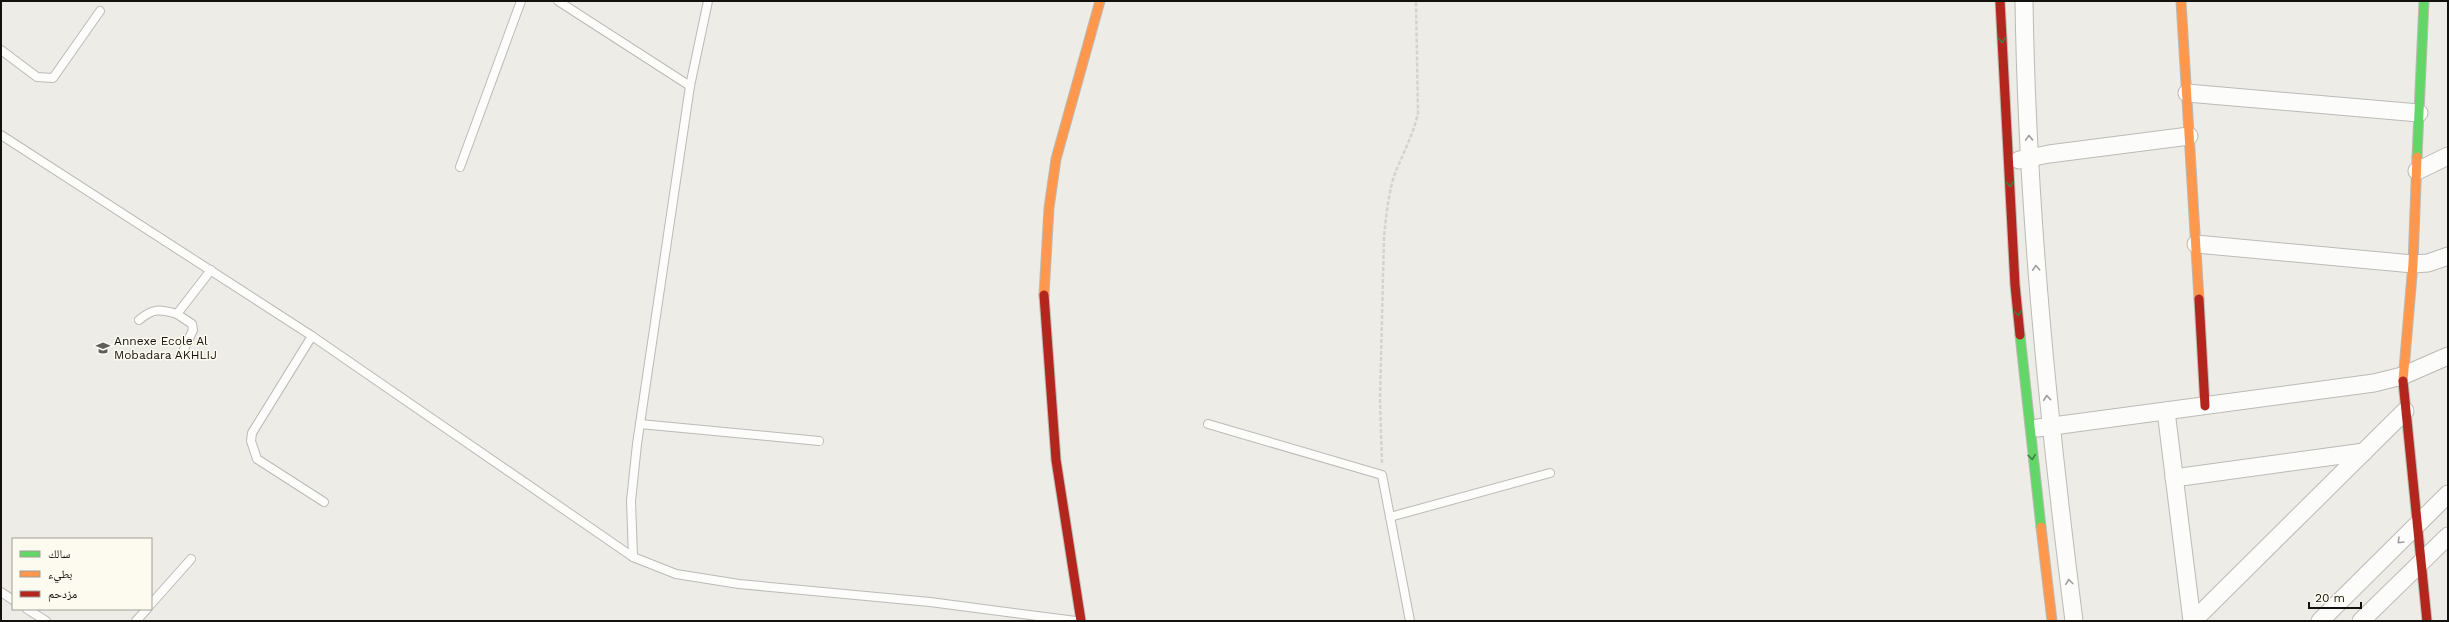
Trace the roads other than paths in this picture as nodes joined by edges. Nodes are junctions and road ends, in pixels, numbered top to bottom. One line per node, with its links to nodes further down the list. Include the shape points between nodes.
1 (521, 1): 19 (lane)
2 (558, 1): 11 (lane)
3 (708, 1): 11 (lane)
4 (1100, 1): 58 (street, via 1056,159 1049,208 1044,300 1056,460)
5 (2000, 1): 18 (street, one-way to 18)
6 (2024, 1): 17 (street, one-way to 6)
7 (2181, 1): 12 (street)
8 (2424, 1): 13 (street)
9 (100, 10): 10 (lane, via 53,78 38,77)
10 (1, 50)
11 (690, 86): 34 (lane)
12 (2187, 93): 13 (street); 14 (street)
13 (2420, 113): 20 (street)
14 (2189, 136): 17 (street); 21 (street)
15 (3, 139): 24 (lane)
16 (2448, 156): 20 (street)
17 (2030, 158): 18 (street); 36 (street, one-way to 17, via 2037,283)
18 (2009, 162): 37 (street, one-way to 37, via 2015,285)
19 (460, 167)
20 (2417, 171): 23 (street)
21 (2196, 244): 23 (street); 31 (street)
22 (2448, 256): 23 (street, via 2428,263)
23 (2413, 264): 30 (street)
24 (211, 270): 25 (lane); 27 (lane)
25 (177, 314): 26 (lane, via 160,309 150,311); 28 (lane, via 192,324 193,330)
26 (139, 320)
27 (312, 336): 43 (lane, via 252,433 251,441 257,458); 47 (lane)
28 (184, 349)
29 (2448, 356): 30 (street)
30 (2402, 376): 31 (street, via 2350,387); 33 (street)
31 (2205, 406): 32 (street)
32 (2166, 411): 36 (street); 41 (street)
33 (2405, 411): 39 (street); 45 (street)
34 (640, 424): 38 (lane); 47 (lane, via 631,501)
35 (1208, 424): 44 (lane, via 1382,475)
36 (2050, 427): 37 (street); 61 (street, one-way to 36)
37 (2029, 429): 60 (street, one-way to 60)
38 (819, 441)
39 (2364, 452): 41 (street); 62 (street)
40 (1550, 473): 44 (lane)
41 (2174, 478): 62 (street)
42 (2448, 494): 45 (street)
43 (324, 502)
44 (1390, 518): 59 (lane)
45 (2417, 525): 49 (street); 63 (street, one-way to 63)
46 (2448, 536): 49 (street)
47 (633, 558): 57 (lane, via 676,574 739,584 930,602)
48 (191, 559): 52 (lane)
49 (2421, 562): 64 (street); 65 (street)
50 (1, 592): 51 (lane)
51 (12, 599)
52 (152, 603)
53 (29, 610): 55 (lane)
54 (146, 610): 56 (lane)
55 (46, 621)
56 (136, 621)
57 (1076, 621)
58 (1081, 621)
59 (1410, 621)
60 (2052, 621)
61 (2074, 621)
62 (2192, 621)
63 (2320, 621)
64 (2360, 621)
65 (2427, 621)

